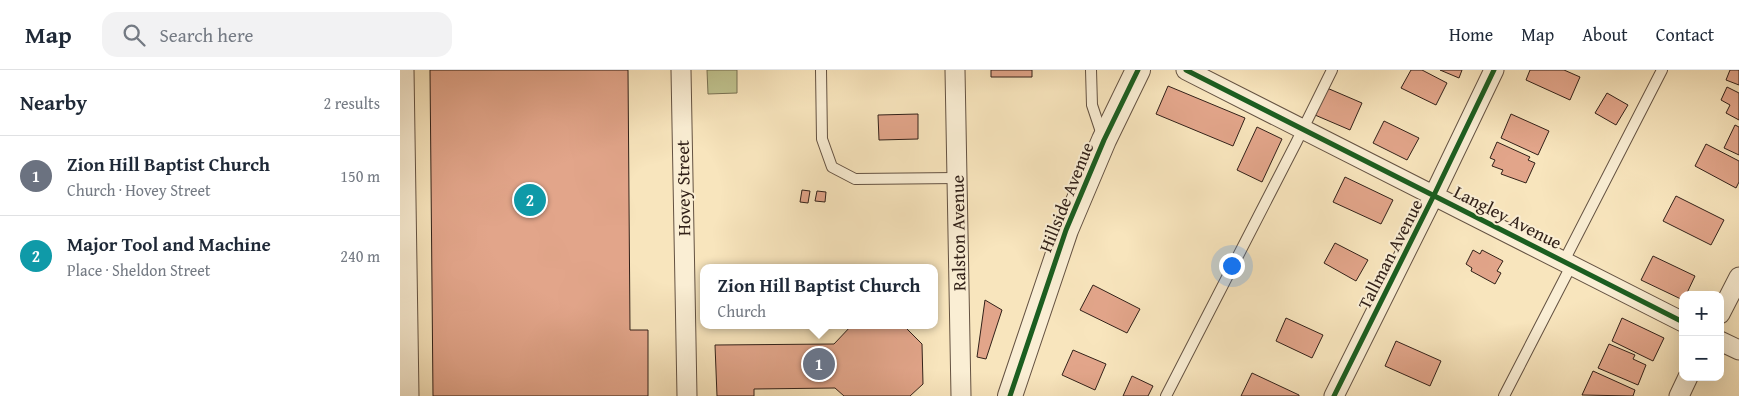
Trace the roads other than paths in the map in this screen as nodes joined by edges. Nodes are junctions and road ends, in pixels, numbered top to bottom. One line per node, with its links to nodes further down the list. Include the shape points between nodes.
1 (404, 70): 22 (street)
2 (681, 70): 23 (street, Hovey Street)
3 (820, 70): 13 (lane, via 822,139 832,168 855,179)
4 (955, 70): 13 (street, Ralston Avenue)
5 (1091, 70): 12 (lane, via 1092,105)
6 (1138, 70): 12 (street, Hillside Avenue)
7 (1186, 70): 11 (street, Langley Avenue)
8 (1332, 70): 11 (lane)
9 (1494, 70): 14 (street, Tallman Avenue)
10 (1662, 70): 15 (lane)
11 (1303, 129): 14 (street, Langley Avenue); 26 (lane)
12 (1104, 140): 25 (street, Hillside Avenue, via 1053,264)
13 (957, 178): 24 (street, Ralston Avenue)
14 (1434, 195): 15 (street, Langley Avenue); 27 (street, Tallman Avenue)
15 (1568, 263): 18 (street, Langley Avenue); 28 (lane)
16 (1739, 277): 17 (street)
17 (1724, 306)
18 (1679, 320)
19 (1724, 343): 20 (street)
20 (1739, 350)
21 (1686, 381): 29 (street)
22 (410, 396)
23 (687, 396)
24 (962, 396)
25 (1010, 396)
26 (1166, 396)
27 (1334, 396)
28 (1504, 396)
29 (1679, 396)

